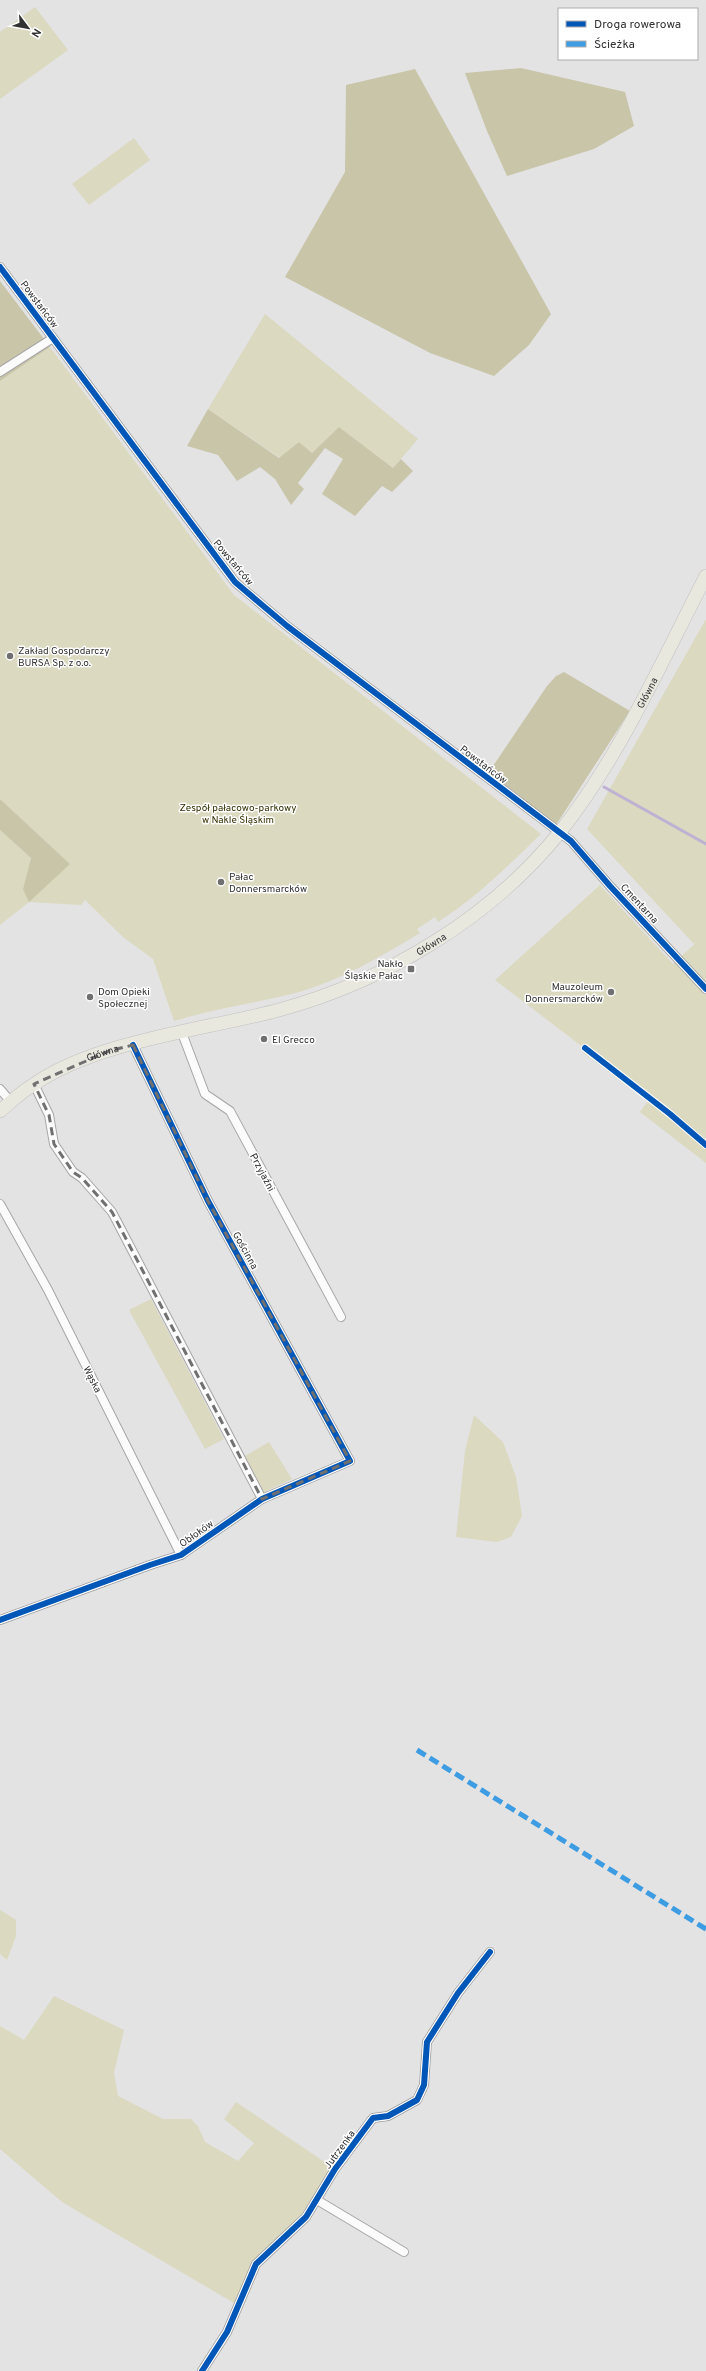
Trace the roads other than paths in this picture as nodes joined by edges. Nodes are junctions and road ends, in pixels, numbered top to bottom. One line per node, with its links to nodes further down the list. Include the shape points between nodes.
1 (0, 267): 2 (street, Powstańców)
2 (53, 338): 3 (street); 5 (street, Powstańców, via 206,545 242,589)
3 (0, 372)
4 (706, 576): 5 (main road, Główna, via 633,717 592,786)
5 (559, 832): 6 (street, Cmentarna, via 571,841); 7 (main road, Główna, via 536,858 484,905 442,937 394,965 312,1000)
6 (706, 988)
7 (182, 1033): 8 (main road, Główna); 14 (street, Przyjaźni, via 205,1094 230,1111)
8 (133, 1045): 9 (main road, Główna, via 90,1057); 15 (street, Gościnna, via 208,1201)
9 (34, 1084): 11 (main road, Główna); 16 (street, via 49,1115 54,1144 72,1172 82,1178 112,1212)
10 (0, 1089): 11 (street)
11 (11, 1102): 12 (main road, Główna)
12 (0, 1111)
13 (0, 1204): 17 (street, Wąska, via 48,1290)
14 (341, 1316)
15 (350, 1461): 16 (street, Obłoków)
16 (262, 1499): 17 (street, Obłoków)
17 (181, 1556): 18 (street, Obłoków, via 150,1564)
18 (0, 1620)
19 (490, 1952): 20 (street, Jutrzenka, via 458,1993 427,2042 424,2085 417,2100 388,2116 373,2118 335,2169)
20 (317, 2200): 21 (street); 22 (street, Jutrzenka, via 306,2217 256,2264 227,2332)
21 (404, 2252)
22 (202, 2371)

